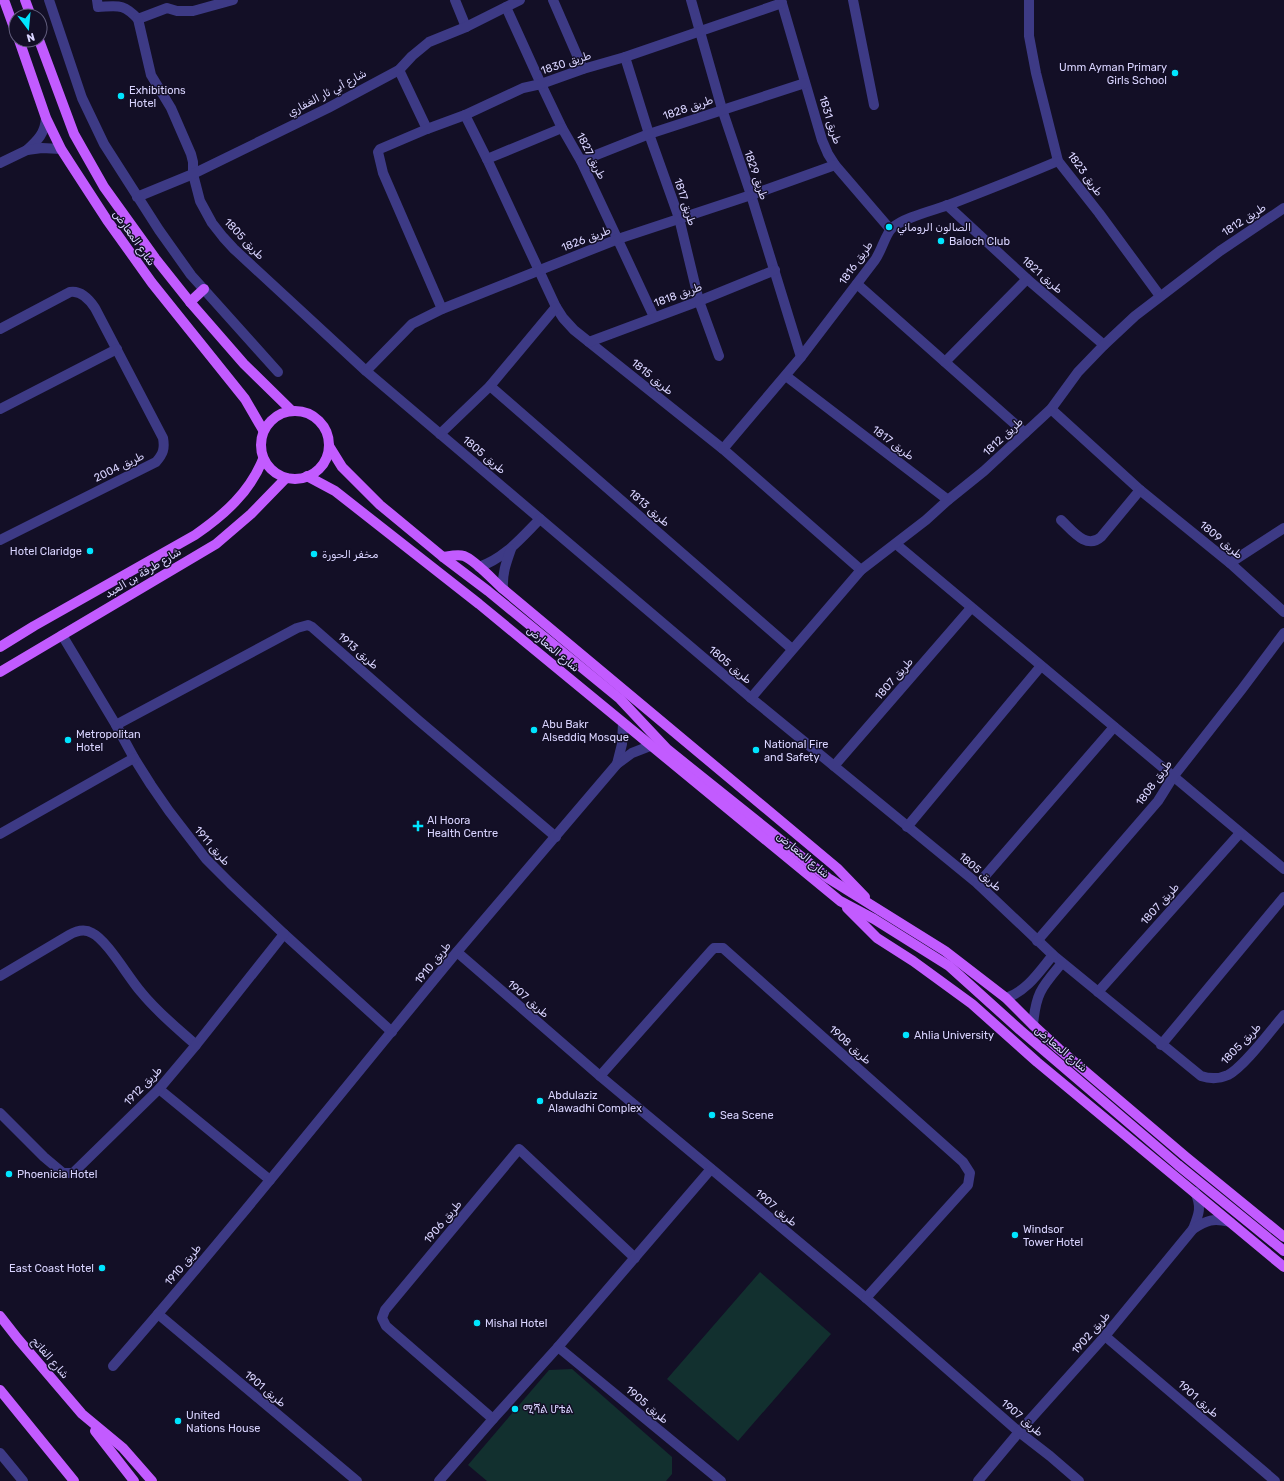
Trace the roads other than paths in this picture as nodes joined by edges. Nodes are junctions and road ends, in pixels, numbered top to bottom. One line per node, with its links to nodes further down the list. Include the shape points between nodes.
1 (4, 0): 14 (main road)
2 (49, 0): 41 (street, via 70,66 93,123)
3 (233, 0): 12 (street, via 193,11 177,11)
4 (455, 0): 16 (street)
5 (520, 0): 13 (street, شارع أبي ثار الغفاري)
6 (553, 0): 21 (street)
7 (691, 0): 17 (street, طريق 1829)
8 (853, 0): 25 (street)
9 (1029, 0): 36 (street, طريق 1823, via 1029,36 1034,66)
10 (782, 2): 17 (street, طريق 1830); 23 (street, طريق 1831)
11 (98, 4): 15 (street, via 122,6)
12 (166, 4): 15 (street)
13 (506, 7): 16 (street, شارع أبي ثار الغفاري); 24 (street, طريق 1827)
14 (8, 11)
15 (138, 19): 39 (street, طريق 1805, via 151,75 171,108 191,154)
16 (466, 27): 22 (street, شارع أبي ثار الغفاري, via 429,42)
17 (701, 32): 20 (street, طريق 1830); 26 (street, طريق 1829)
18 (22, 48): 28 (main road, شارع المعارض)
19 (42, 48): 54 (main road, شارع المعارض, via 74,134 85,155 155,258)
20 (625, 57): 21 (street, طريق 1830); 31 (street, طريق 1817)
21 (583, 69): 24 (street, طريق 1830)
22 (399, 70): 30 (street); 39 (street, شارع أبي ثار الغفاري)
23 (806, 83): 26 (street, طريق 1828); 38 (street, طريق 1831, via 822,140)
24 (541, 84): 27 (street, طريق 1830, via 523,88); 29 (street, طريق 1827)
25 (874, 105)
26 (722, 109): 31 (street, طريق 1828); 40 (street, طريق 1829)
27 (465, 115): 30 (street, طريق 1830); 34 (street, طريق 1815)
28 (46, 118): 32 (main road, شارع المعارض); 33 (street, via 45,129)
29 (562, 128): 34 (street); 35 (street, طريق 1827)
30 (427, 129): 56 (street, طريق 1830, via 378,152 382,168)
31 (649, 134): 35 (street, طريق 1828); 44 (street, طريق 1817)
32 (61, 149): 33 (street); 72 (main road, شارع المعارض, via 152,283 241,393)
33 (27, 150): 37 (street)
34 (487, 159): 47 (street, طريق 1815)
35 (581, 161): 46 (street, طريق 1827)
36 (1058, 161): 42 (street); 52 (street, طريق 1823)
37 (0, 162)
38 (835, 165): 40 (street, طريق 1826); 45 (street, طريق 1831)
39 (193, 174): 41 (street, شارع أبي ثار الغفاري); 65 (street, طريق 1805, via 200,201 212,223 234,250)
40 (751, 195): 44 (street, طريق 1826); 48 (street, طريق 1829)
41 (137, 196): 51 (street)
42 (947, 205): 45 (street, via 900,222); 49 (street, طريق 1821)
43 (1284, 208): 52 (street, طريق 1812, via 1220,250)
44 (679, 218): 46 (street, طريق 1826); 53 (street, طريق 1817)
45 (890, 229): 50 (street, طريق 1816, via 878,256)
46 (618, 239): 47 (street, طريق 1826); 57 (street, طريق 1827)
47 (538, 270): 55 (street, طريق 1815); 56 (street, طريق 1826)
48 (774, 270): 53 (street, طريق 1818); 63 (street, طريق 1829)
49 (1027, 279): 60 (street, طريق 1821); 64 (street)
50 (857, 284): 63 (street, طريق 1816); 64 (street)
51 (204, 290): 54 (main road); 66 (street)
52 (1160, 296): 60 (street, طريق 1812)
53 (699, 301): 57 (street, طريق 1818); 62 (street, طريق 1817)
54 (190, 302): 71 (main road, شارع المعارض, via 244,364)
55 (556, 307): 59 (street, طريق 1815, via 563,318); 68 (street)
56 (442, 309): 65 (street, طريق 1826, via 412,324)
57 (654, 317): 59 (street, طريق 1818)
58 (0, 329): 61 (street, طريق 2004, via 65,294 74,292 90,300)
59 (589, 342): 76 (street, طريق 1815)
60 (1104, 345): 70 (street, طريق 1812, via 1078,372)
61 (116, 349): 69 (street); 85 (street, طريق 2004, via 163,438 162,455 156,462)
62 (719, 356)
63 (801, 357): 67 (street, طريق 1816)
64 (945, 362): 73 (street)
65 (366, 371): 74 (street, طريق 1805)
66 (278, 372)
67 (786, 376): 76 (street, طريق 1816); 81 (street, طريق 1817)
68 (490, 386): 74 (street); 98 (street, طريق 1813)
69 (0, 409)
70 (1051, 409): 73 (street, طريق 1812); 80 (street, طريق 1809)
71 (291, 410): 72 (main road, via 274,417); 75 (main road, via 303,411 314,416 328,434)
72 (263, 430): 77 (main road, via 260,440)
73 (1025, 433): 81 (street, طريق 1812)
74 (440, 434): 82 (street, طريق 1805)
75 (329, 446): 78 (main road, via 323,464 316,472); 88 (main road, شارع المعارض, via 352,478 380,505)
76 (723, 449): 91 (street, طريق 1815)
77 (263, 459): 79 (main road, via 269,468); 97 (main road, شارع طرفة بن العبد, via 256,476 243,493 214,522)
78 (307, 476): 79 (main road); 102 (main road, شارع المعارض, via 335,491 480,604)
79 (286, 478): 96 (main road, شارع طرفة بن العبد, via 251,514 216,544)
80 (1140, 490): 83 (street, via 1094,542 1084,541); 89 (street, طريق 1809)
81 (948, 500): 86 (street, طريق 1812)
82 (540, 519): 87 (street); 101 (street, طريق 1805)
83 (1060, 520)
84 (1284, 528): 89 (street)
85 (0, 540)
86 (896, 544): 91 (street, طريق 1812); 93 (street)
87 (511, 549): 90 (street); 92 (street, via 502,578)
88 (443, 557): 90 (main road, via 465,556); 118 (main road, شارع المعارض, via 620,699 674,754 828,878)
89 (1230, 563): 94 (street, طريق 1809)
90 (479, 567): 92 (main road)
91 (861, 570): 98 (street, طريق 1812)
92 (503, 589): 118 (main road, via 837,868)
93 (972, 608): 99 (street); 108 (street, طريق 1807)
94 (1284, 612)
95 (1284, 633): 109 (street, طريق 1808)
96 (62, 635): 100 (main road, شارع طرفة بن العبد); 103 (street, طريق 1911)
97 (0, 647)
98 (792, 649): 101 (street, طريق 1812)
99 (1041, 666): 104 (street); 110 (street)
100 (0, 672)
101 (750, 698): 108 (street, طريق 1805)
102 (623, 723): 105 (main road, شارع المعارض); 107 (street, طريق 1910, via 622,744)
103 (116, 725): 106 (street, طريق 1911); 113 (street, طريق 1913, via 296,628 308,625)
104 (1114, 727): 109 (street); 115 (street)
105 (650, 746): 107 (street, طريق 1910, via 632,753); 117 (main road, شارع المعارض)
106 (134, 758): 111 (street); 119 (street, طريق 1911, via 169,811 206,859)
107 (617, 764): 113 (street, طريق 1910)
108 (834, 766): 110 (street, طريق 1805)
109 (1173, 777): 112 (street); 120 (street, طريق 1808, via 1158,801)
110 (907, 827): 115 (street, طريق 1805)
111 (1, 832)
112 (1240, 833): 114 (street); 125 (street, طريق 1807)
113 (556, 837): 121 (street, طريق 1910)
114 (1284, 869)
115 (978, 884): 120 (street, طريق 1805)
116 (1284, 897): 131 (street)
117 (840, 901): 137 (main road, via 877,938 972,1004 1037,1062); 141 (main road, شارع المعارض, via 949,966 1178,1165)
118 (880, 911): 126 (main road, شارع المعارض, via 945,951)
119 (284, 934): 129 (street, طريق 1911); 130 (street, طريق 1912)
120 (1037, 941): 122 (street, طريق 1805)
121 (457, 952): 129 (street, طريق 1910); 132 (street, طريق 1907)
122 (1053, 955): 123 (street, طريق 1805); 126 (street, via 1028,985 1014,996)
123 (1062, 962): 125 (street, طريق 1805); 128 (street, via 1039,993)
124 (0, 976): 130 (street, via 69,935 87,930 102,940 141,993)
125 (1098, 992): 131 (street, طريق 1805)
126 (1006, 998): 128 (main road, شارع المعارض)
127 (1284, 1015): 131 (street, طريق 1805, via 1242,1063 1228,1075 1220,1078 1210,1079 1201,1076)
128 (1033, 1025): 140 (main road, شارع المعارض, via 1186,1157)
129 (392, 1032): 136 (street, طريق 1910)
130 (196, 1045): 133 (street, طريق 1912)
131 (1161, 1045)
132 (600, 1076): 135 (street, طريق 1907); 144 (street, طريق 1908, via 711,951 720,947 964,1162 970,1173 968,1185)
133 (159, 1089): 134 (street, طريق 1912, via 73,1173 63,1173); 136 (street)
134 (0, 1114)
135 (711, 1169): 142 (street); 144 (street, طريق 1907)
136 (270, 1180): 145 (street, طريق 1910)
137 (1194, 1192): 138 (main road); 139 (street, via 1199,1201 1199,1213)
138 (1230, 1222): 139 (street, طريق 1902, via 1217,1219 1204,1222); 143 (main road)
139 (1193, 1229): 147 (street, طريق 1902)
140 (1284, 1237)
141 (1284, 1251)
142 (635, 1258): 148 (street); 152 (street, طريق 1906, via 518,1149 385,1310 382,1318 386,1326)
143 (1284, 1268)
144 (866, 1298): 153 (street, طريق 1907)
145 (158, 1314): 149 (street, طريق 1910); 159 (street, طريق 1901)
146 (0, 1316): 151 (main road, شارع الفاتح)
147 (1105, 1336): 153 (street, طريق 1902); 164 (street, طريق 1901)
148 (558, 1347): 152 (street); 161 (street, طريق 1905)
149 (113, 1366)
150 (0, 1390): 156 (main road)
151 (82, 1414): 157 (main road, شارع الفاتح); 158 (main road, شارع الفاتح, via 123,1448)
152 (493, 1419): 160 (street)
153 (1020, 1432): 162 (street, طريق 1902); 163 (street, طريق 1907)
154 (0, 1453): 155 (street)
155 (23, 1481)
156 (74, 1481)
157 (134, 1481)
158 (152, 1481)
159 (356, 1481)
160 (439, 1481)
161 (721, 1481)
162 (978, 1481)
163 (1079, 1481)
164 (1275, 1481)

